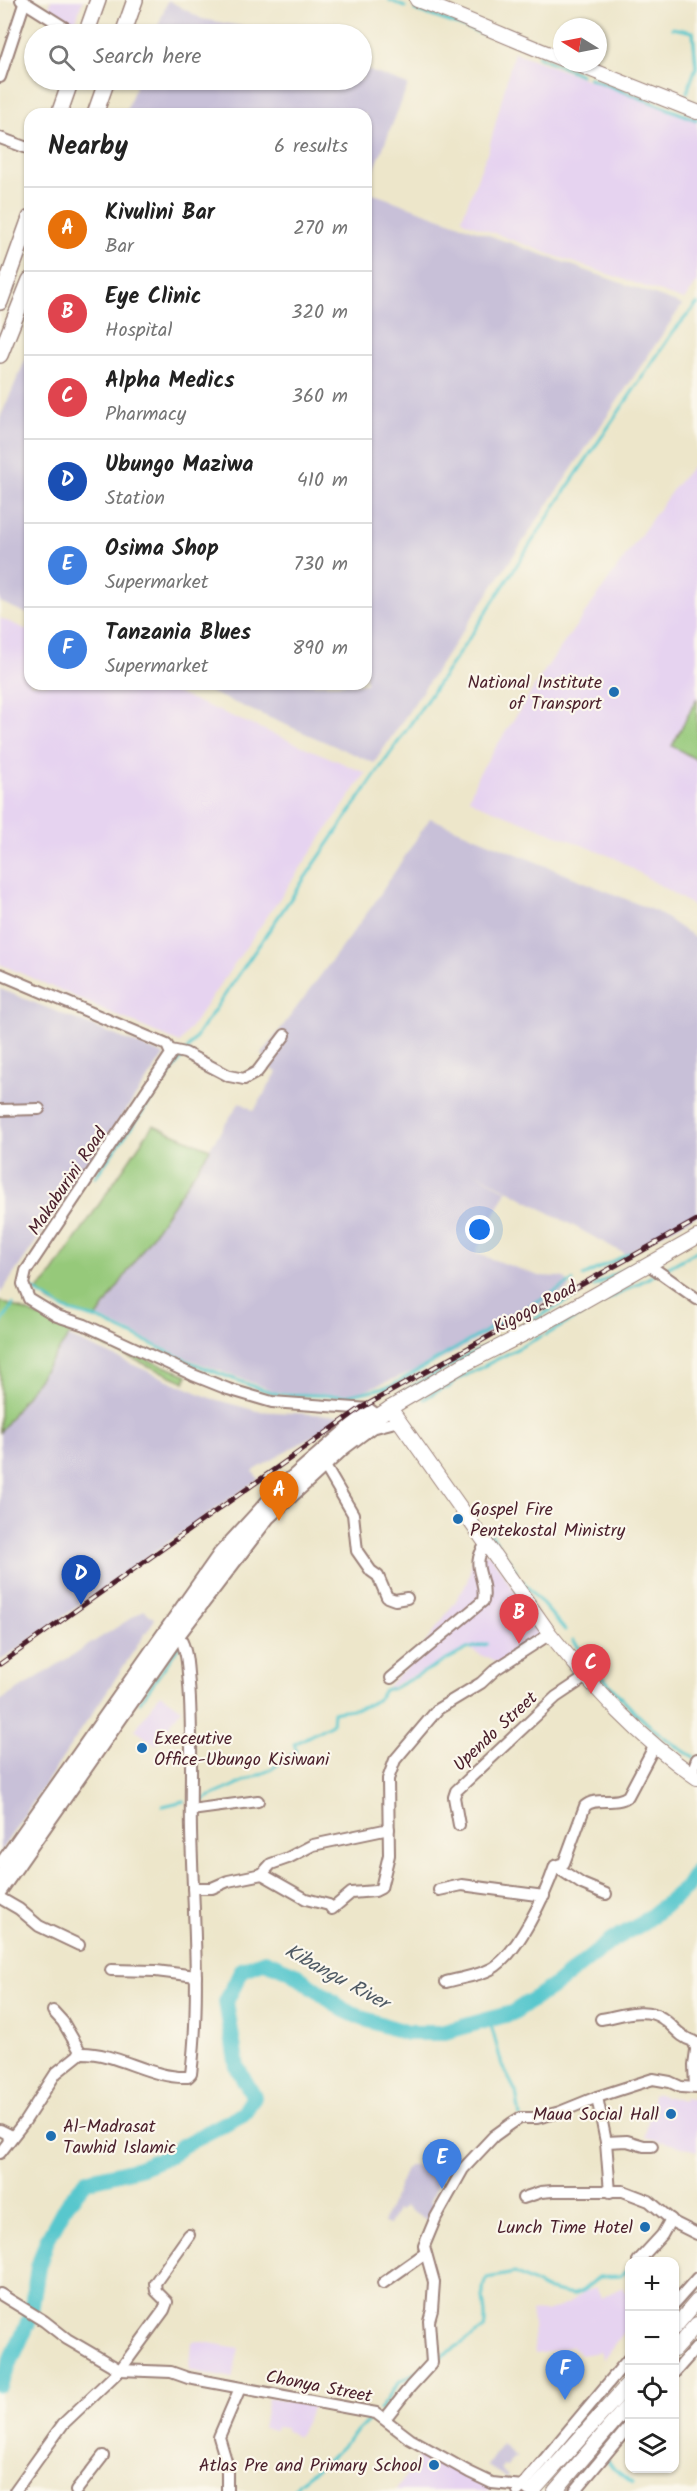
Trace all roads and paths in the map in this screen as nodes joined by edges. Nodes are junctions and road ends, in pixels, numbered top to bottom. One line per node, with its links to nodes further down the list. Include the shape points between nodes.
1 (98, 0): 6 (highway)
2 (135, 0): 7 (highway)
3 (417, 0): 8 (main road)
4 (23, 2): 5 (street); 9 (street)
5 (59, 24)
6 (90, 24)
7 (127, 24)
8 (553, 55)
9 (1, 68)
10 (597, 72): 15 (main road)
11 (67, 90): 13 (highway)
12 (103, 90): 14 (highway)
13 (61, 108)
14 (97, 108)
15 (697, 112)
16 (0, 138): 17 (street)
17 (24, 147)
18 (24, 235): 20 (highway)
19 (24, 295): 21 (highway)
20 (0, 302)
21 (0, 355)
22 (0, 974): 24 (street, via 164,1043)
23 (285, 1035): 24 (street, via 257,1072 244,1078 229,1076)
24 (171, 1050): 30 (street, Makaburini Road, via 169,1061 27,1268 25,1292 29,1299 57,1316 228,1389 272,1402)
25 (39, 1109): 26 (street)
26 (0, 1110)
27 (697, 1238): 28 (main road, Kigogo Road)
28 (649, 1265): 29 (street); 30 (main road, Kigogo Road)
29 (697, 1299)
30 (380, 1411): 31 (main road); 32 (main road, Kigogo Road); 45 (street, via 260,1506 219,1553)
31 (399, 1421): 32 (street, via 372,1428); 33 (main road)
32 (322, 1462): 34 (street, via 353,1514 357,1551 378,1576 387,1597); 35 (main road, Kigogo Road, via 261,1515 215,1571)
33 (486, 1545): 36 (main road); 38 (street, via 477,1556 483,1601)
34 (407, 1598)
35 (175, 1634): 42 (street, via 187,1657 192,1721); 48 (main road, Kigogo Road); 51 (street)
36 (550, 1634): 37 (main road); 44 (street, via 429,1717 391,1767)
37 (586, 1677): 39 (main road, via 632,1727); 43 (street, Upendo Street, via 556,1697 456,1791)
38 (391, 1678)
39 (659, 1748): 40 (main road); 46 (street, via 628,1796 586,1804 564,1863)
40 (696, 1769)
41 (258, 1801): 42 (street)
42 (191, 1810): 49 (street)
43 (459, 1825)
44 (389, 1829): 47 (street, via 313,1845 271,1864); 47 (street, via 389,1856 381,1888 351,1893 332,1909)
45 (0, 1864)
46 (555, 1866): 52 (street); 53 (street)
47 (262, 1874): 49 (street, via 212,1888)
48 (0, 1879)
49 (193, 1888): 57 (street)
50 (439, 1890): 53 (street, via 462,1885)
51 (0, 1893)
52 (606, 1894)
53 (544, 1896): 58 (street, via 502,1962 484,1972)
54 (0, 1898): 55 (street, via 39,1926)
55 (79, 1945)
56 (111, 1970): 57 (street)
57 (196, 1976): 62 (street, via 195,2042 188,2077)
58 (446, 1982)
59 (53, 2011): 62 (street)
60 (601, 2019): 61 (street, via 637,2012 654,2014)
61 (696, 2044): 63 (street)
62 (81, 2053): 66 (street, via 56,2073)
63 (696, 2087): 64 (street, via 653,2079)
64 (597, 2097): 67 (street); 75 (street, via 554,2114 520,2118 494,2136 455,2181 427,2237)
65 (0, 2130): 66 (street, via 8,2134)
66 (9, 2141): 69 (street)
67 (606, 2142): 68 (street); 70 (street)
68 (652, 2146)
69 (0, 2153)
70 (610, 2192): 71 (street, via 553,2191); 72 (street, via 623,2191 649,2201)
71 (523, 2198)
72 (671, 2219): 73 (street); 76 (street)
73 (697, 2234)
74 (189, 2235): 88 (street, via 155,2283 156,2291 167,2302 165,2310)
75 (424, 2254): 78 (street); 92 (street, via 434,2289 429,2320 432,2363)
76 (641, 2257)
77 (697, 2278): 80 (street)
78 (383, 2283)
79 (0, 2294): 88 (street, Chonya Street)
80 (679, 2299)
81 (697, 2301): 82 (main road)
82 (679, 2323)
83 (697, 2324): 84 (main road)
84 (679, 2345)
85 (697, 2347): 87 (street)
86 (625, 2363): 96 (street)
87 (679, 2368)
88 (120, 2370): 90 (street, Chonya Street, via 171,2372); 97 (street, via 63,2424)
89 (625, 2387): 96 (main road)
90 (240, 2388): 92 (street, Chonya Street, via 376,2413); 99 (street, via 219,2437 227,2464)
91 (625, 2409): 100 (main road)
92 (385, 2419): 95 (street, Chonya Street, via 426,2450)
93 (625, 2431): 101 (street)
94 (103, 2456): 98 (street)
95 (493, 2487): 96 (street, Chonya Street)
96 (526, 2490)
97 (15, 2491)
98 (76, 2491)
99 (227, 2491)
100 (555, 2491)
101 (575, 2491)

